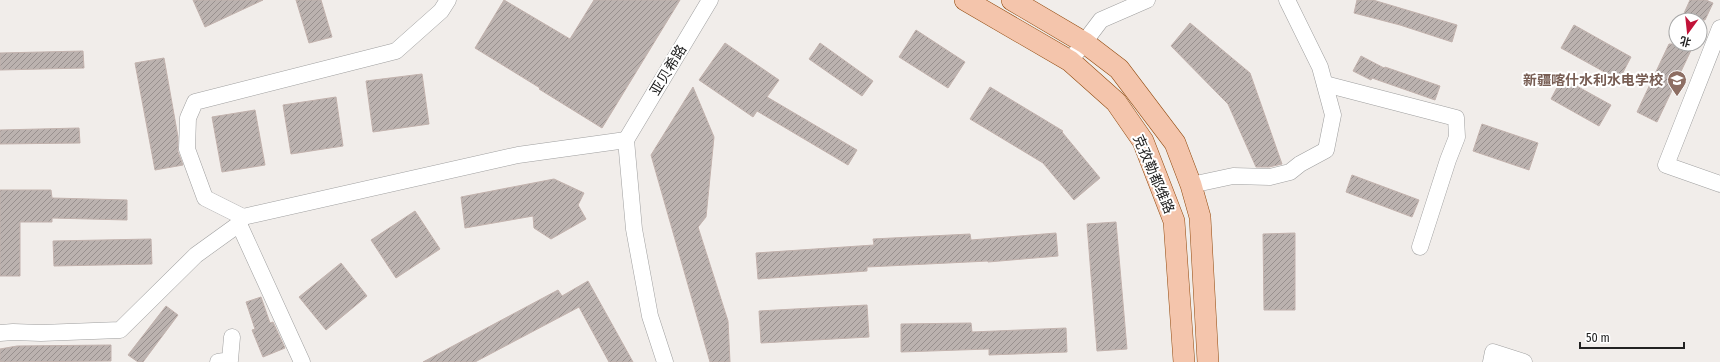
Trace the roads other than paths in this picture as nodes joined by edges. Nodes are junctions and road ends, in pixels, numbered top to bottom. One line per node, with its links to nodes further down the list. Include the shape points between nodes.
1 (448, 0): 14 (street, via 441,11 396,51 195,102 188,118 187,149 205,198)
2 (710, 0): 11 (street, 亚贝希路)
3 (965, 0): 9 (main road, 克孜勒都维路)
4 (1012, 0): 8 (main road, 克孜勒都维路)
5 (1147, 0): 8 (street, via 1101,20)
6 (1287, 0): 10 (street, via 1320,67)
7 (1720, 28): 12 (street, via 1666,165)
8 (1085, 43): 9 (street); 13 (main road, 克孜勒都维路, via 1119,69 1144,100 1175,143)
9 (1070, 61): 21 (main road, 克孜勒都维路, via 1116,102 1142,141 1174,221)
10 (1325, 84): 13 (street, via 1333,115 1326,150 1290,172 1270,177 1233,176); 15 (street, via 1456,118 1457,137)
11 (626, 140): 14 (street, via 518,155); 20 (street, via 634,230 650,316)
12 (1720, 184)
13 (1191, 185): 22 (main road, 克孜勒都维路, via 1200,217)
14 (241, 220): 16 (street, via 196,255 120,330); 19 (street)
15 (1420, 247)
16 (0, 333)
17 (232, 337): 18 (street, via 230,360)
18 (218, 362)
19 (302, 362)
20 (665, 362)
21 (1184, 362)
22 (1208, 362)
23 (1491, 362): 24 (street, via 1492,352)
24 (1524, 362)

